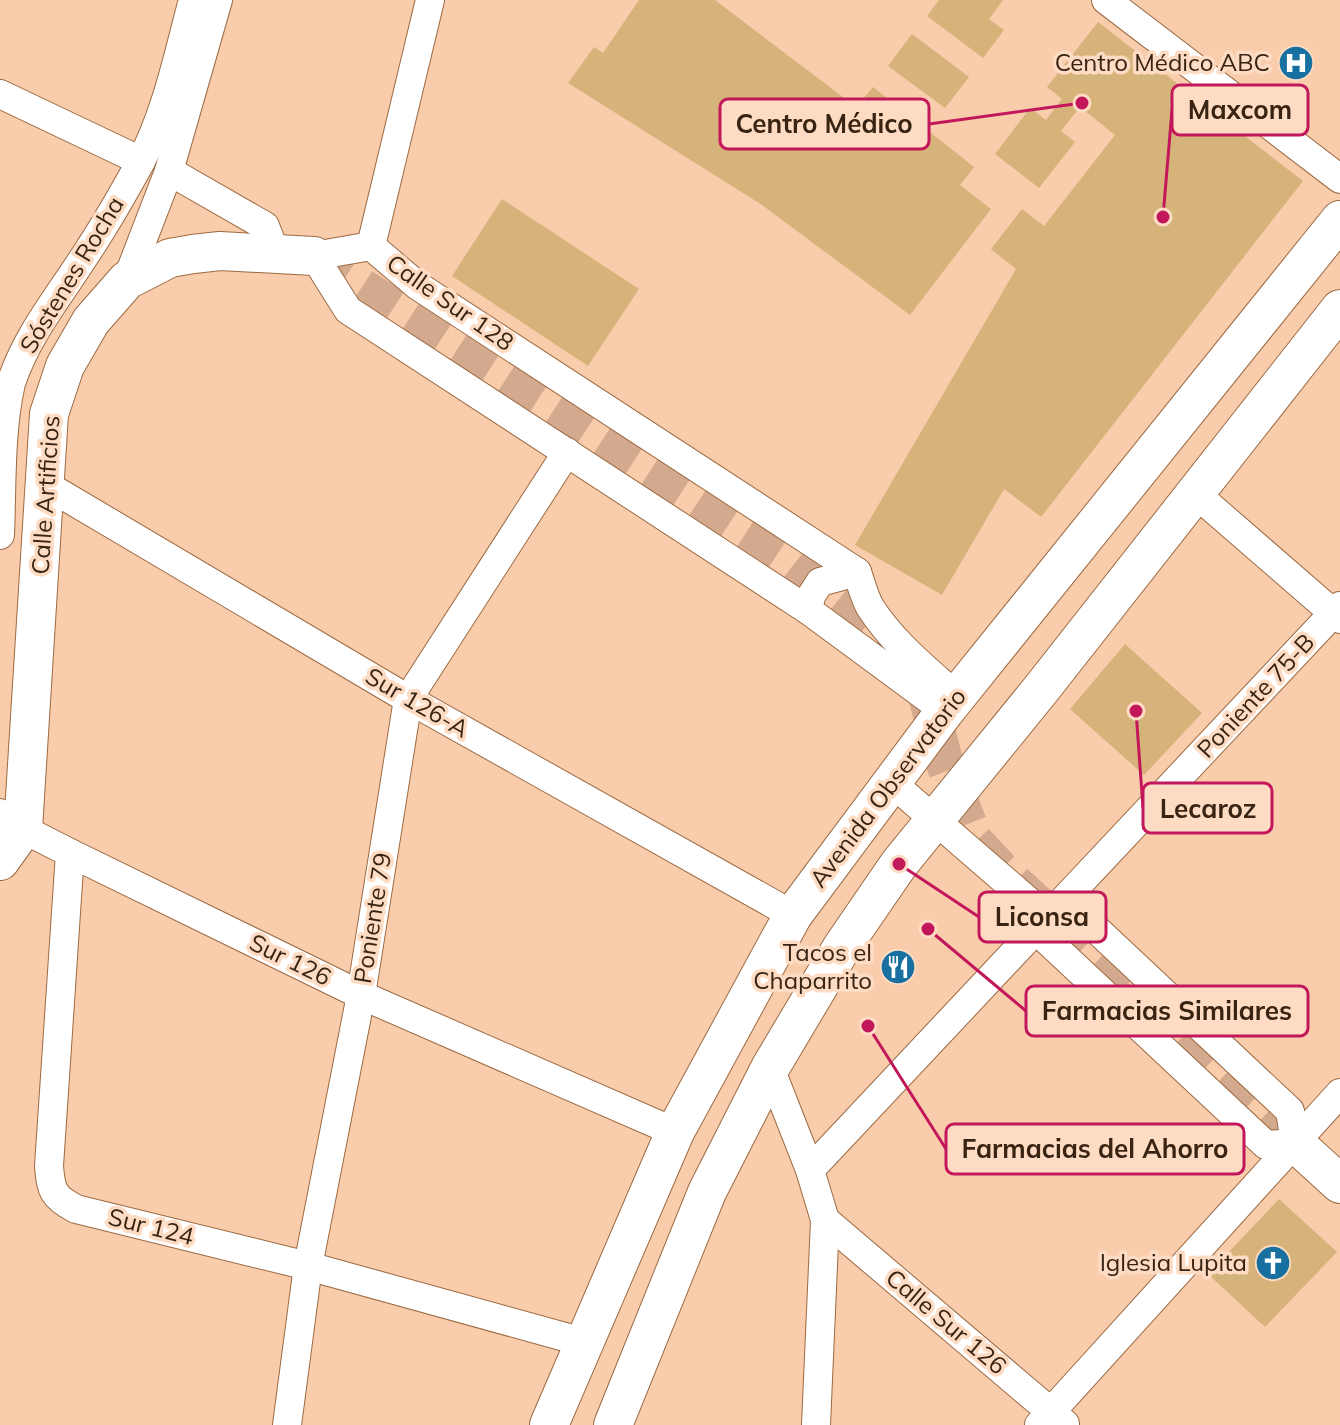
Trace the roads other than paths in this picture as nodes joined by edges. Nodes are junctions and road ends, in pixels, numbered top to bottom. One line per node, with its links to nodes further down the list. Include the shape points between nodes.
1 (193, 0): 6 (street, Sóstenes Rocha, via 165,102)
2 (218, 0): 7 (street)
3 (430, 0): 10 (street)
4 (1106, 0): 8 (street)
5 (0, 94): 6 (street)
6 (141, 161): 16 (street, Sóstenes Rocha, via 24,349 2,427)
7 (169, 171): 11 (street, via 265,226); 13 (street)
8 (1340, 179)
9 (1340, 220): 24 (main road, Avenida Observatorio)
10 (371, 246): 12 (street, Calle Sur 128); 20 (street, Calle Sur 128, via 418,286)
11 (276, 255): 12 (main road, Calle Artificios); 13 (main road, Calle Artificios, via 193,254 170,258)
12 (314, 256): 15 (street, via 348,310)
13 (127, 280): 17 (main road, Calle Artificios, via 91,321 65,366 49,414)
14 (1340, 309): 18 (main road)
15 (567, 452): 21 (street); 23 (street, Poniente 79)
16 (1, 483): 19 (street, Sóstenes Rocha)
17 (46, 485): 23 (street, Sur 126-A); 27 (main road, Calle Artificios)
18 (1196, 494): 22 (street); 26 (main road)
19 (0, 535)
20 (857, 572): 21 (street, via 820,582); 24 (street, via 868,604)
21 (808, 610): 24 (street)
22 (1338, 612): 31 (street, Poniente 75-B)
23 (408, 699): 30 (street, Sur 126-A); 32 (street, Poniente 79)
24 (951, 704): 25 (main road, Avenida Observatorio)
25 (891, 782): 26 (street); 30 (main road, Avenida Observatorio)
26 (936, 819): 31 (street); 33 (main road, via 842,947)
27 (12, 821): 28 (street, Sur 126); 29 (main road)
28 (70, 853): 32 (street, Sur 126); 40 (street, Sur 124, via 51,1188 76,1209)
29 (0, 861)
30 (793, 915): 35 (main road, Avenida Observatorio)
31 (1048, 918): 36 (street, via 1290,1111); 36 (street, via 1036,930 1266,1145); 37 (street, Poniente 75-B)
32 (361, 995): 35 (street, Sur 126); 40 (street, Poniente 79)
33 (770, 1068): 37 (street); 45 (main road, via 707,1192)
34 (1340, 1093): 36 (street)
35 (675, 1132): 41 (main road, Avenida Observatorio)
36 (1295, 1143): 38 (main road); 42 (street)
37 (810, 1170): 39 (street)
38 (1340, 1184)
39 (825, 1220): 42 (street, Calle Sur 126); 46 (street)
40 (308, 1266): 41 (street, Sur 124); 43 (street, Poniente 79)
41 (583, 1342): 44 (main road, Avenida Observatorio)
42 (1052, 1421)
43 (287, 1425)
44 (549, 1425)
45 (613, 1425)
46 (816, 1425)

